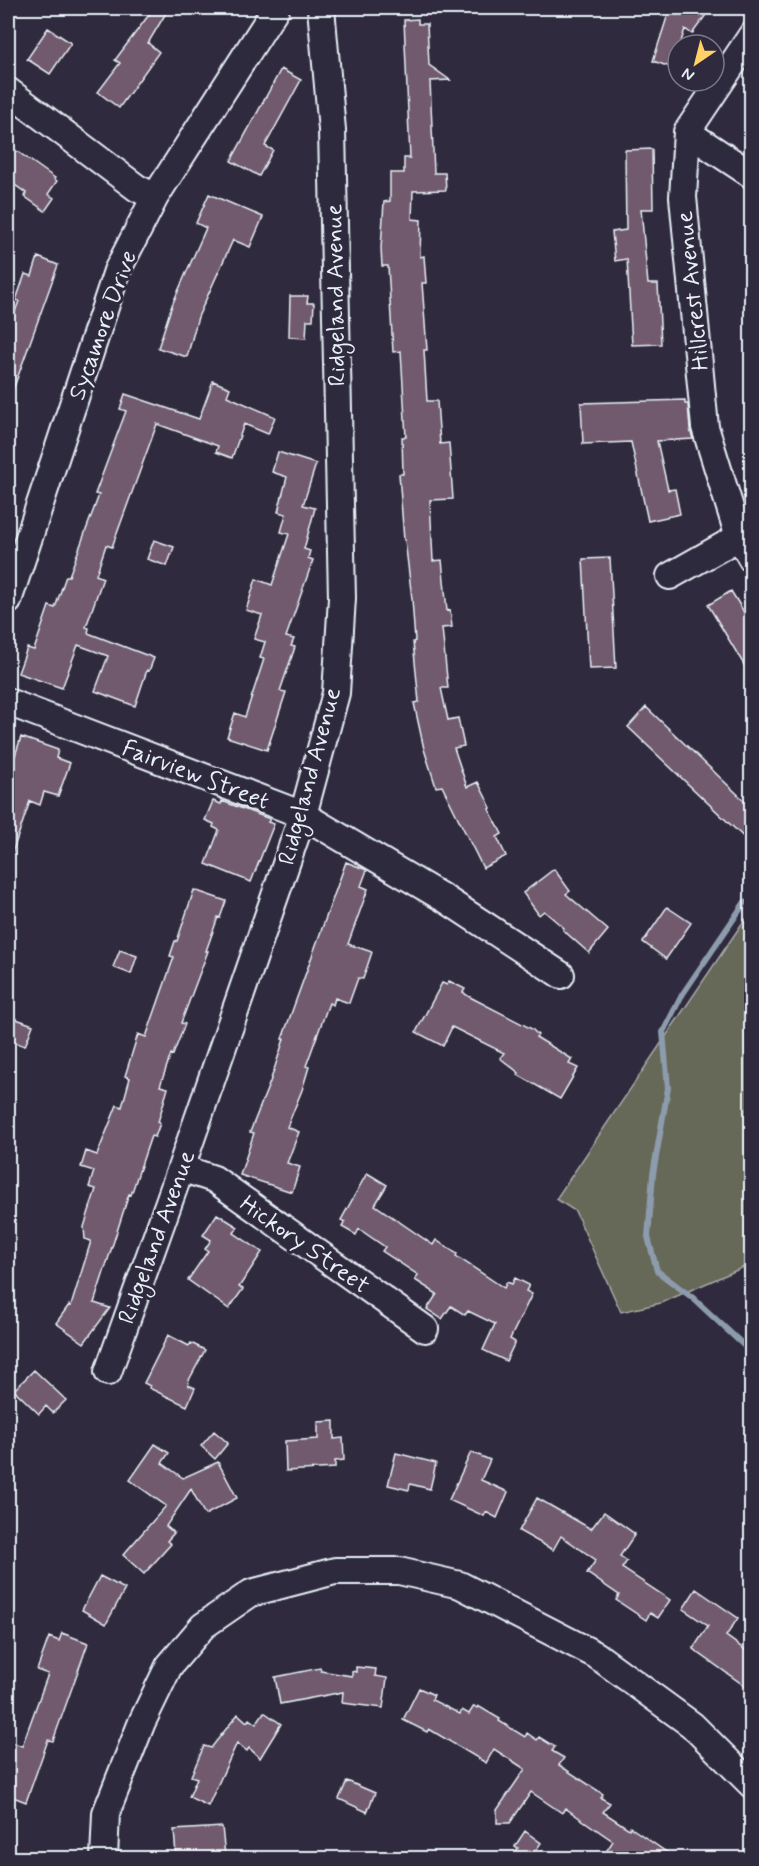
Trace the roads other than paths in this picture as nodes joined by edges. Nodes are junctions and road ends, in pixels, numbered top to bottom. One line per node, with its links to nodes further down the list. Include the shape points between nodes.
1 (276, 8): 7 (street, Sycamore Drive)
2 (321, 8): 12 (street, Ridgeland Avenue, via 332,130 342,598 336,693)
3 (752, 35): 5 (street)
4 (8, 91): 7 (street, via 137,188)
5 (687, 132): 6 (street); 8 (street, Hillcrest Avenue, via 683,197 705,427)
6 (752, 175)
7 (155, 197): 10 (street, Sycamore Drive, via 117,271)
8 (745, 548): 9 (street)
9 (670, 576)
10 (8, 601)
11 (8, 702): 12 (street, Fairview Street)
12 (303, 815): 13 (street, Fairview Street, via 445,899); 14 (street, Ridgeland Avenue)
13 (561, 975)
14 (181, 1168): 15 (street, Hickory Street, via 214,1179); 16 (street, Ridgeland Avenue)
15 (425, 1329)
16 (108, 1372)
17 (752, 1785): 18 (street, via 692,1725 596,1655 460,1585 399,1571 336,1571 251,1593 202,1626 169,1666 106,1814)
18 (104, 1858)

